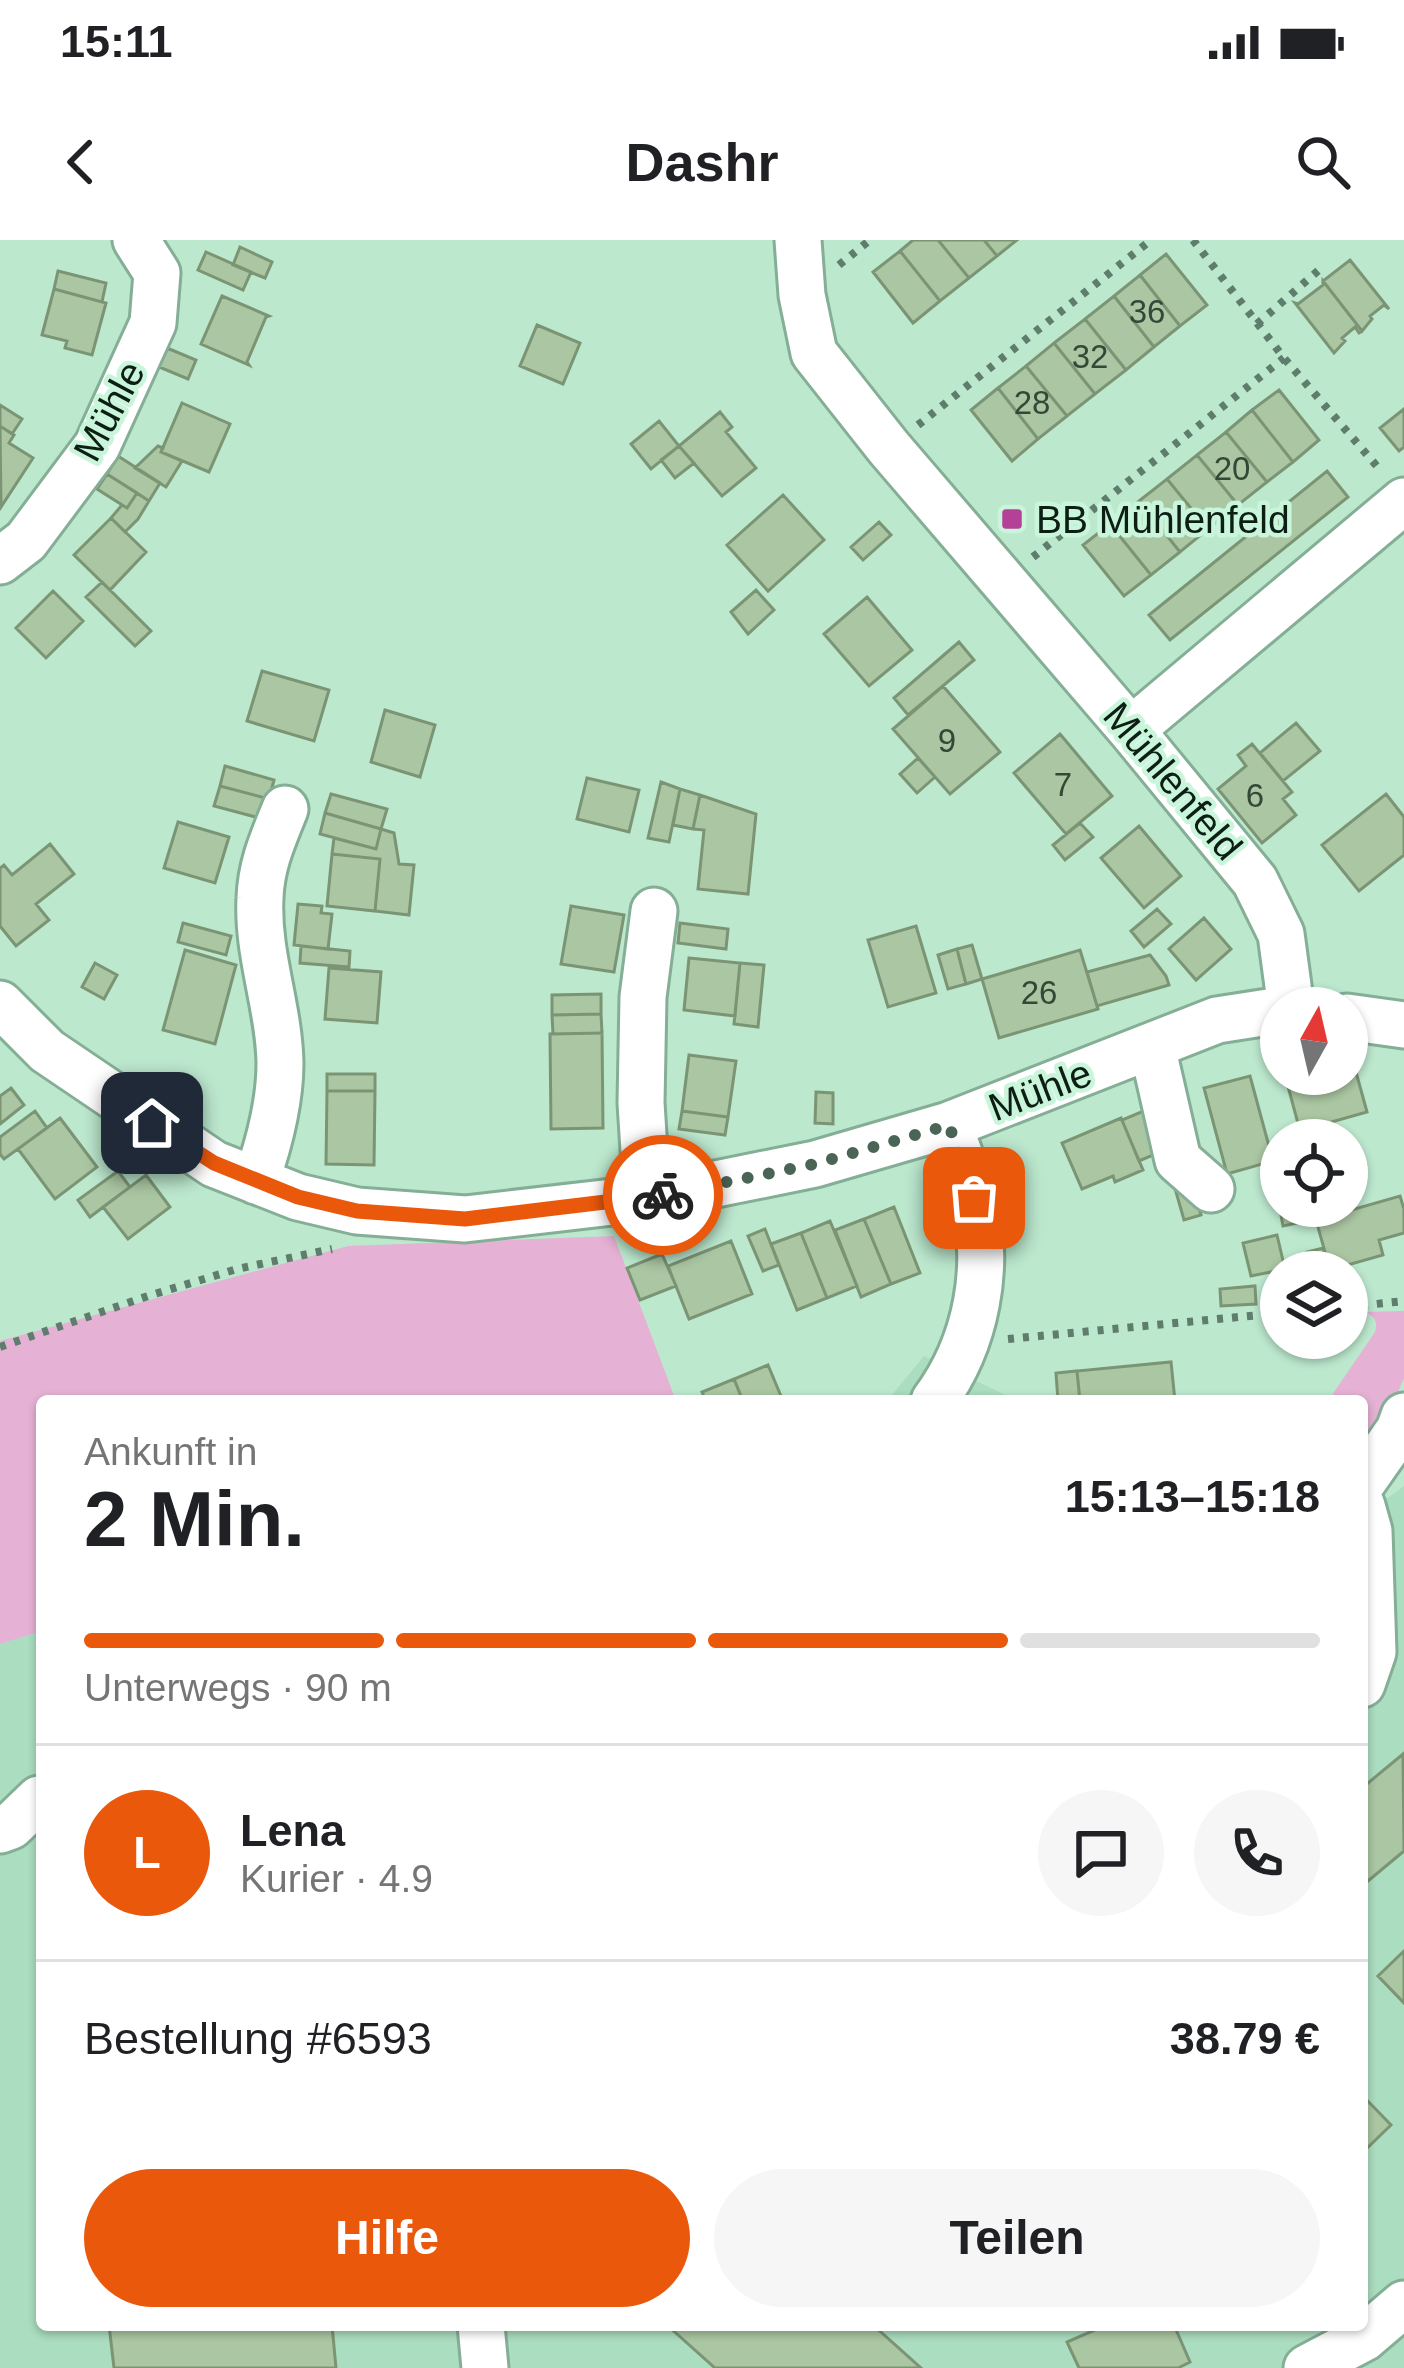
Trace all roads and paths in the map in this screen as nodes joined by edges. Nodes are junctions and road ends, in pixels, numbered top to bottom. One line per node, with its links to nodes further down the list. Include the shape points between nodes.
1 (136, 240): 10 (street, Mühle, via 157,273 153,323 97,446 26,541)
2 (798, 240): 8 (street, Mühlenfeld, via 814,353)
3 (1151, 240): 8 (path)
4 (1192, 240): 6 (path)
5 (1320, 269): 6 (path)
6 (1257, 324): 7 (path)
7 (1284, 358): 9 (path); 11 (path)
8 (889, 448): 11 (street, Mühlenfeld)
9 (1398, 492): 12 (street)
10 (0, 561)
11 (1004, 580): 12 (street, Mühlenfeld)
12 (1131, 730): 15 (street, Mühlenfeld, via 1255,881 1281,934)
13 (285, 809): 22 (street, via 263,864 259,901 280,1063)
14 (654, 911): 24 (street, via 643,997)
15 (1288, 987)
16 (0, 1004): 22 (street, Mühle, via 47,1051 214,1163)
17 (1260, 1013): 20 (street, Mühle, via 1217,1020)
18 (1368, 1020): 19 (street)
19 (1404, 1025)
20 (1152, 1046): 21 (street, Mühle); 23 (street, via 1178,1160)
21 (949, 1125): 24 (street, Mühle, via 815,1164); 29 (street, via 974,1198 982,1260)
22 (256, 1180): 25 (street, Mühle)
23 (1211, 1189)
24 (647, 1198): 25 (street, Mühle, via 465,1219)
25 (357, 1211): 30 (path, via 344,1246 237,1269)
26 (1404, 1301): 27 (path)
27 (1368, 1304)
28 (1260, 1315): 29 (path)
29 (965, 1344): 31 (street)
30 (0, 1347)
31 (939, 1395)
32 (1404, 1416): 33 (street)
33 (1368, 1474)
34 (1368, 1527): 35 (street)
35 (1368, 1667)
36 (36, 1802): 37 (street)
37 (0, 1830)
38 (1404, 2304): 41 (street, via 1364,2338)
39 (481, 2331): 40 (street)
40 (484, 2368)
41 (1307, 2368)

